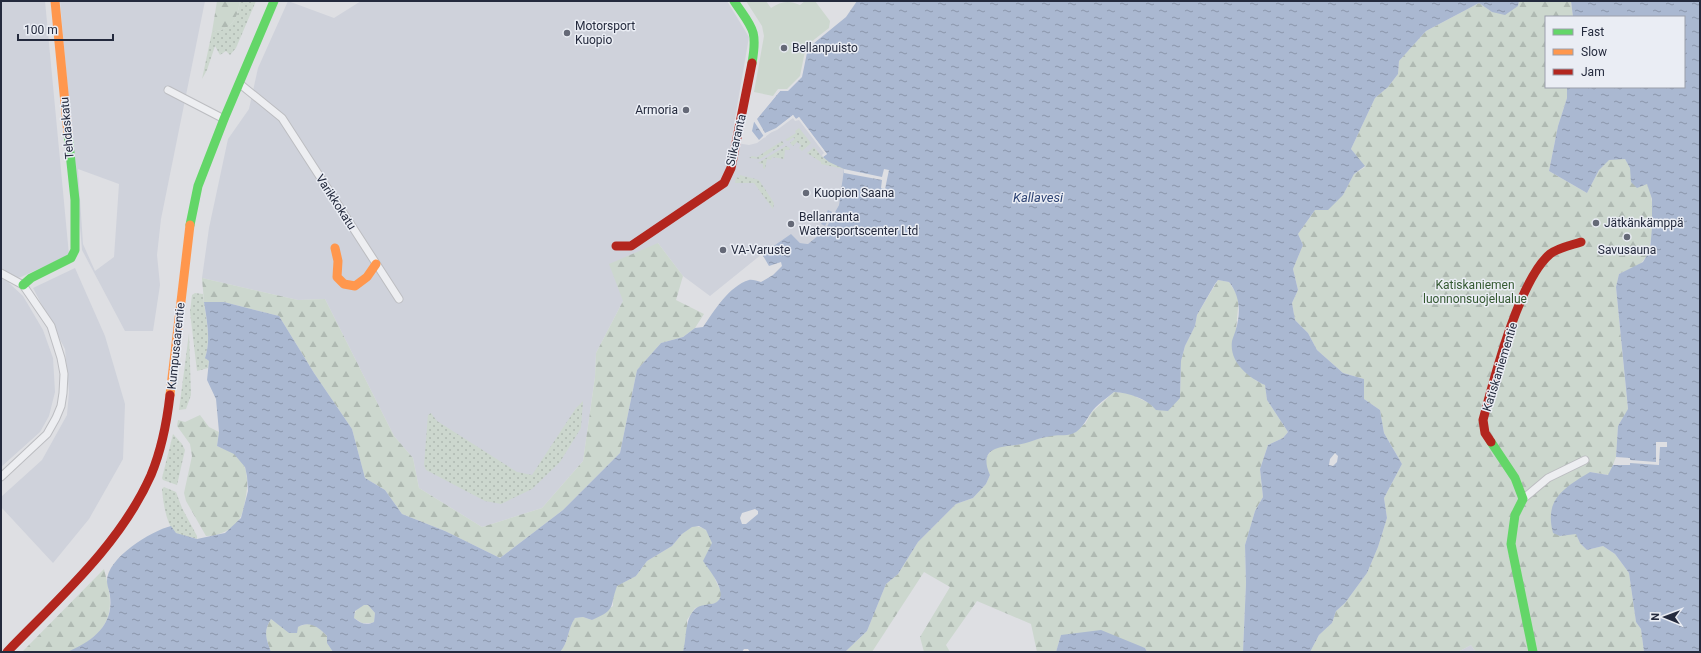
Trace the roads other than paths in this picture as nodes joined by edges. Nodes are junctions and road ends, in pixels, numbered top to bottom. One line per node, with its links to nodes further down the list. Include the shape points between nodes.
1 (55, 1): 12 (street, Tehdaskatu, via 75,200 76,239 74,255)
2 (274, 1): 4 (street, Kumpusaarentie)
3 (734, 1): 8 (street, Siikaranta, via 754,31 755,46 731,168 724,183 631,246)
4 (240, 84): 6 (street, Kumpusaarentie); 10 (street, Varikkokatu, via 282,118)
5 (168, 90): 6 (street)
6 (224, 119): 17 (street, Kumpusaarentie, via 198,186 190,220 173,378 165,427 151,474 134,507 109,543)
7 (1581, 242): 16 (street, Katiskaniementie, via 1550,253 1522,296 1484,420 1485,433 1515,478)
8 (616, 246)
9 (335, 248): 10 (street, via 338,261 337,276 344,284 354,286 366,277)
10 (376, 264): 13 (street, Varikkokatu)
11 (1, 273): 12 (street)
12 (23, 285): 15 (street, via 51,326 64,374 63,393 56,418 47,434)
13 (399, 299)
14 (1585, 460): 16 (street, via 1548,478)
15 (1, 477)
16 (1523, 499): 18 (street, via 1515,515 1511,544)
17 (7, 652)
18 (1533, 652)

